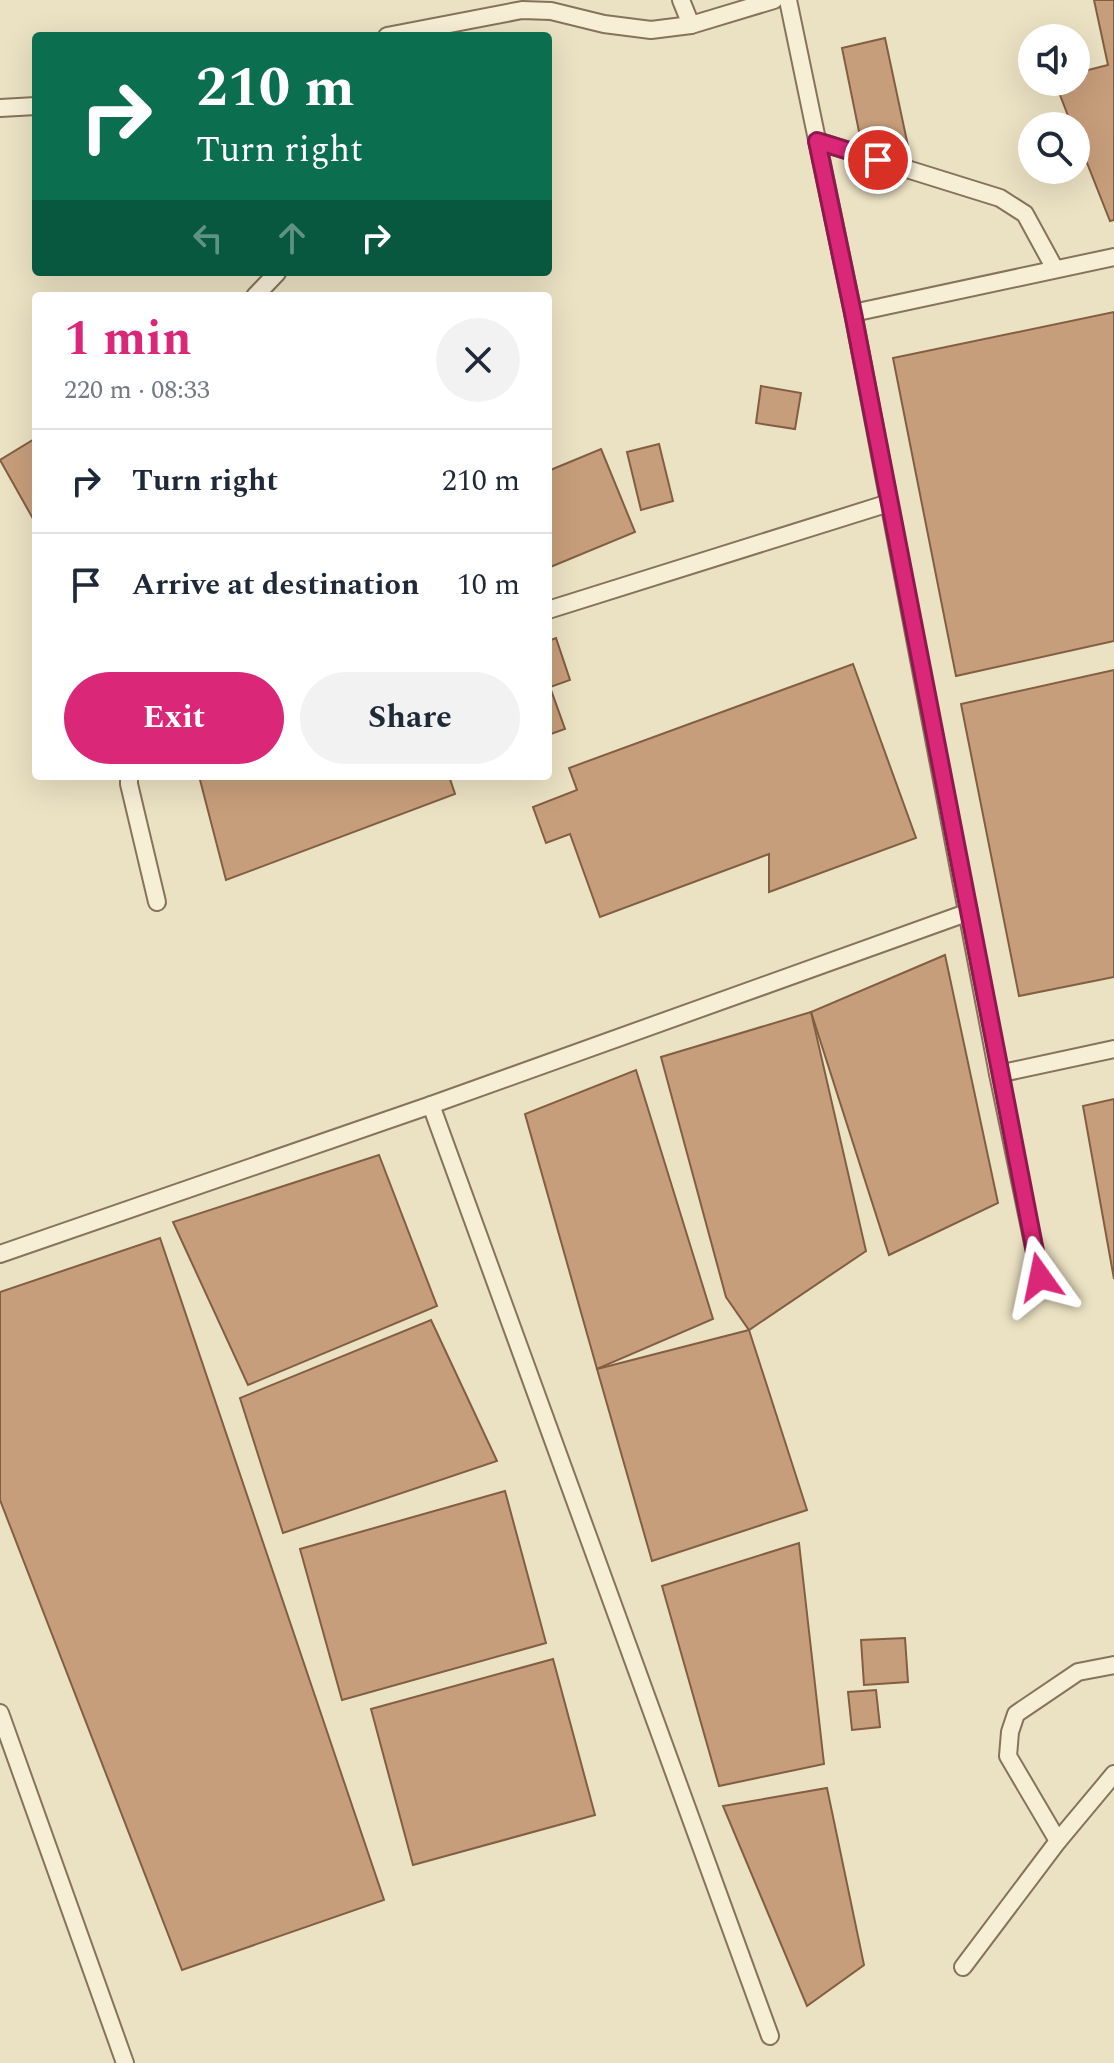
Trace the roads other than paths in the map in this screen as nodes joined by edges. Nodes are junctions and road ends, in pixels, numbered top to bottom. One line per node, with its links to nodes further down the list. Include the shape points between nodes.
1 (681, 0): 4 (lane)
2 (774, 0): 4 (lane)
3 (788, 0): 8 (lane)
4 (691, 25): 5 (lane, via 651,30 522,10)
5 (408, 32)
6 (32, 106): 7 (lane)
7 (0, 108)
8 (817, 141): 10 (lane, via 1000,198 1025,214); 13 (lane)
9 (1114, 257): 10 (lane)
10 (1055, 269): 13 (lane)
11 (274, 276): 12 (lane)
12 (259, 292)
13 (853, 313): 14 (lane)
14 (889, 503): 15 (lane); 18 (lane)
15 (552, 609)
16 (129, 780): 17 (lane)
17 (157, 902)
18 (969, 912): 20 (lane); 21 (lane)
19 (1114, 1049): 20 (lane)
20 (998, 1074): 23 (lane)
21 (431, 1105): 22 (lane); 29 (lane)
22 (0, 1254)
23 (1040, 1277)
24 (1114, 1665): 27 (lane, via 1078,1672 1016,1714 1010,1732 1008,1756)
25 (0, 1713): 30 (lane)
26 (1114, 1774): 27 (lane)
27 (1058, 1841): 28 (lane)
28 (963, 1967)
29 (770, 2036)
30 (125, 2063)

